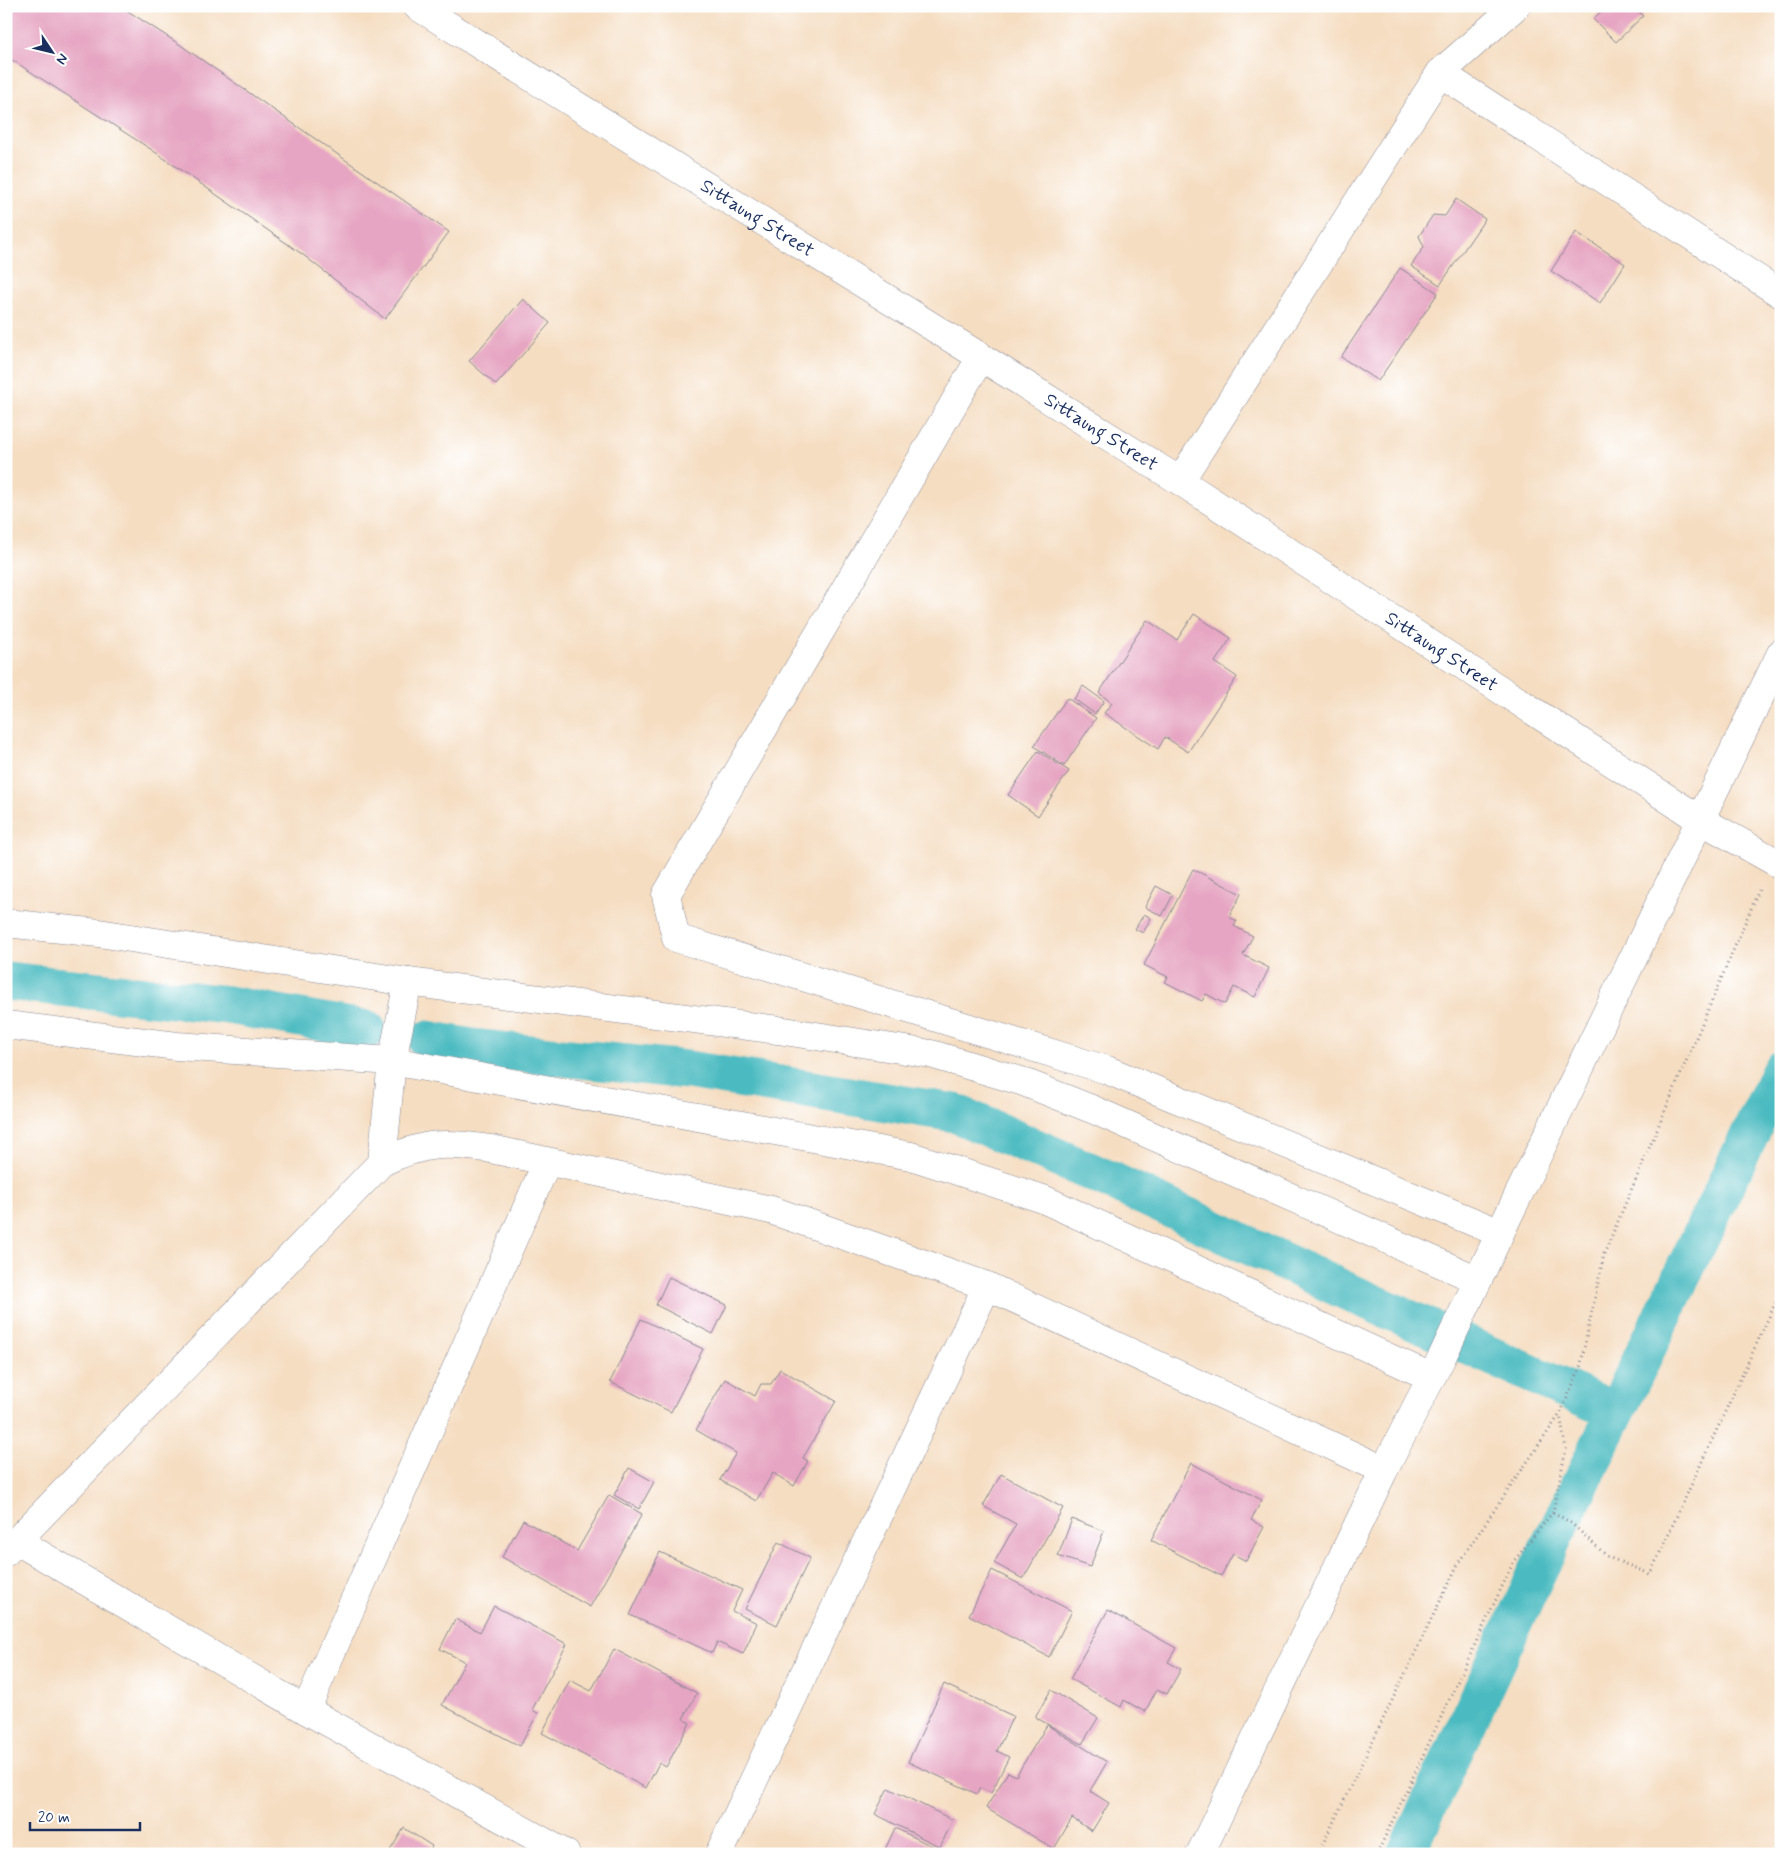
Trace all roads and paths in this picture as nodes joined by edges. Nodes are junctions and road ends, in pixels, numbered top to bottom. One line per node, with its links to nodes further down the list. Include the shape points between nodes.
1 (417, 6): 5 (street, Sittaung Street)
2 (1516, 6): 3 (street)
3 (1440, 73): 4 (street); 6 (street)
4 (1781, 294)
5 (980, 357): 6 (street, Sittaung Street); 16 (street, via 666,895 676,938 1108,1070)
6 (1180, 481): 8 (street, Sittaung Street)
7 (1781, 653): 8 (street)
8 (1699, 819): 9 (street, Sittaung Street); 16 (street)
9 (1777, 863): 21 (path, via 1750,911 1604,1254 1580,1368)
10 (6, 923): 11 (street, via 99,933)
11 (408, 982): 13 (street); 17 (street, via 778,1030 931,1054 1020,1081 1094,1110)
12 (6, 1025): 13 (street, via 177,1046)
13 (392, 1061): 14 (street); 20 (street, via 911,1156 1042,1199)
14 (382, 1162): 15 (street, via 430,1145 464,1145); 24 (street)
15 (547, 1162): 18 (street, via 771,1210); 25 (street)
16 (1500, 1232): 17 (street)
17 (1478, 1280): 20 (street)
18 (987, 1286): 22 (street); 27 (street)
19 (1781, 1291): 23 (path, via 1650,1574 1608,1557 1571,1523)
20 (1436, 1367): 22 (street)
21 (1560, 1414): 23 (path, via 1566,1449); 29 (path, via 1459,1562)
22 (1384, 1470): 28 (street)
23 (1553, 1512): 30 (path, via 1514,1561)
24 (11, 1546): 25 (street)
25 (306, 1710): 26 (street)
26 (566, 1854)
27 (719, 1854)
28 (1200, 1854)
29 (1318, 1854)
30 (1377, 1854)

